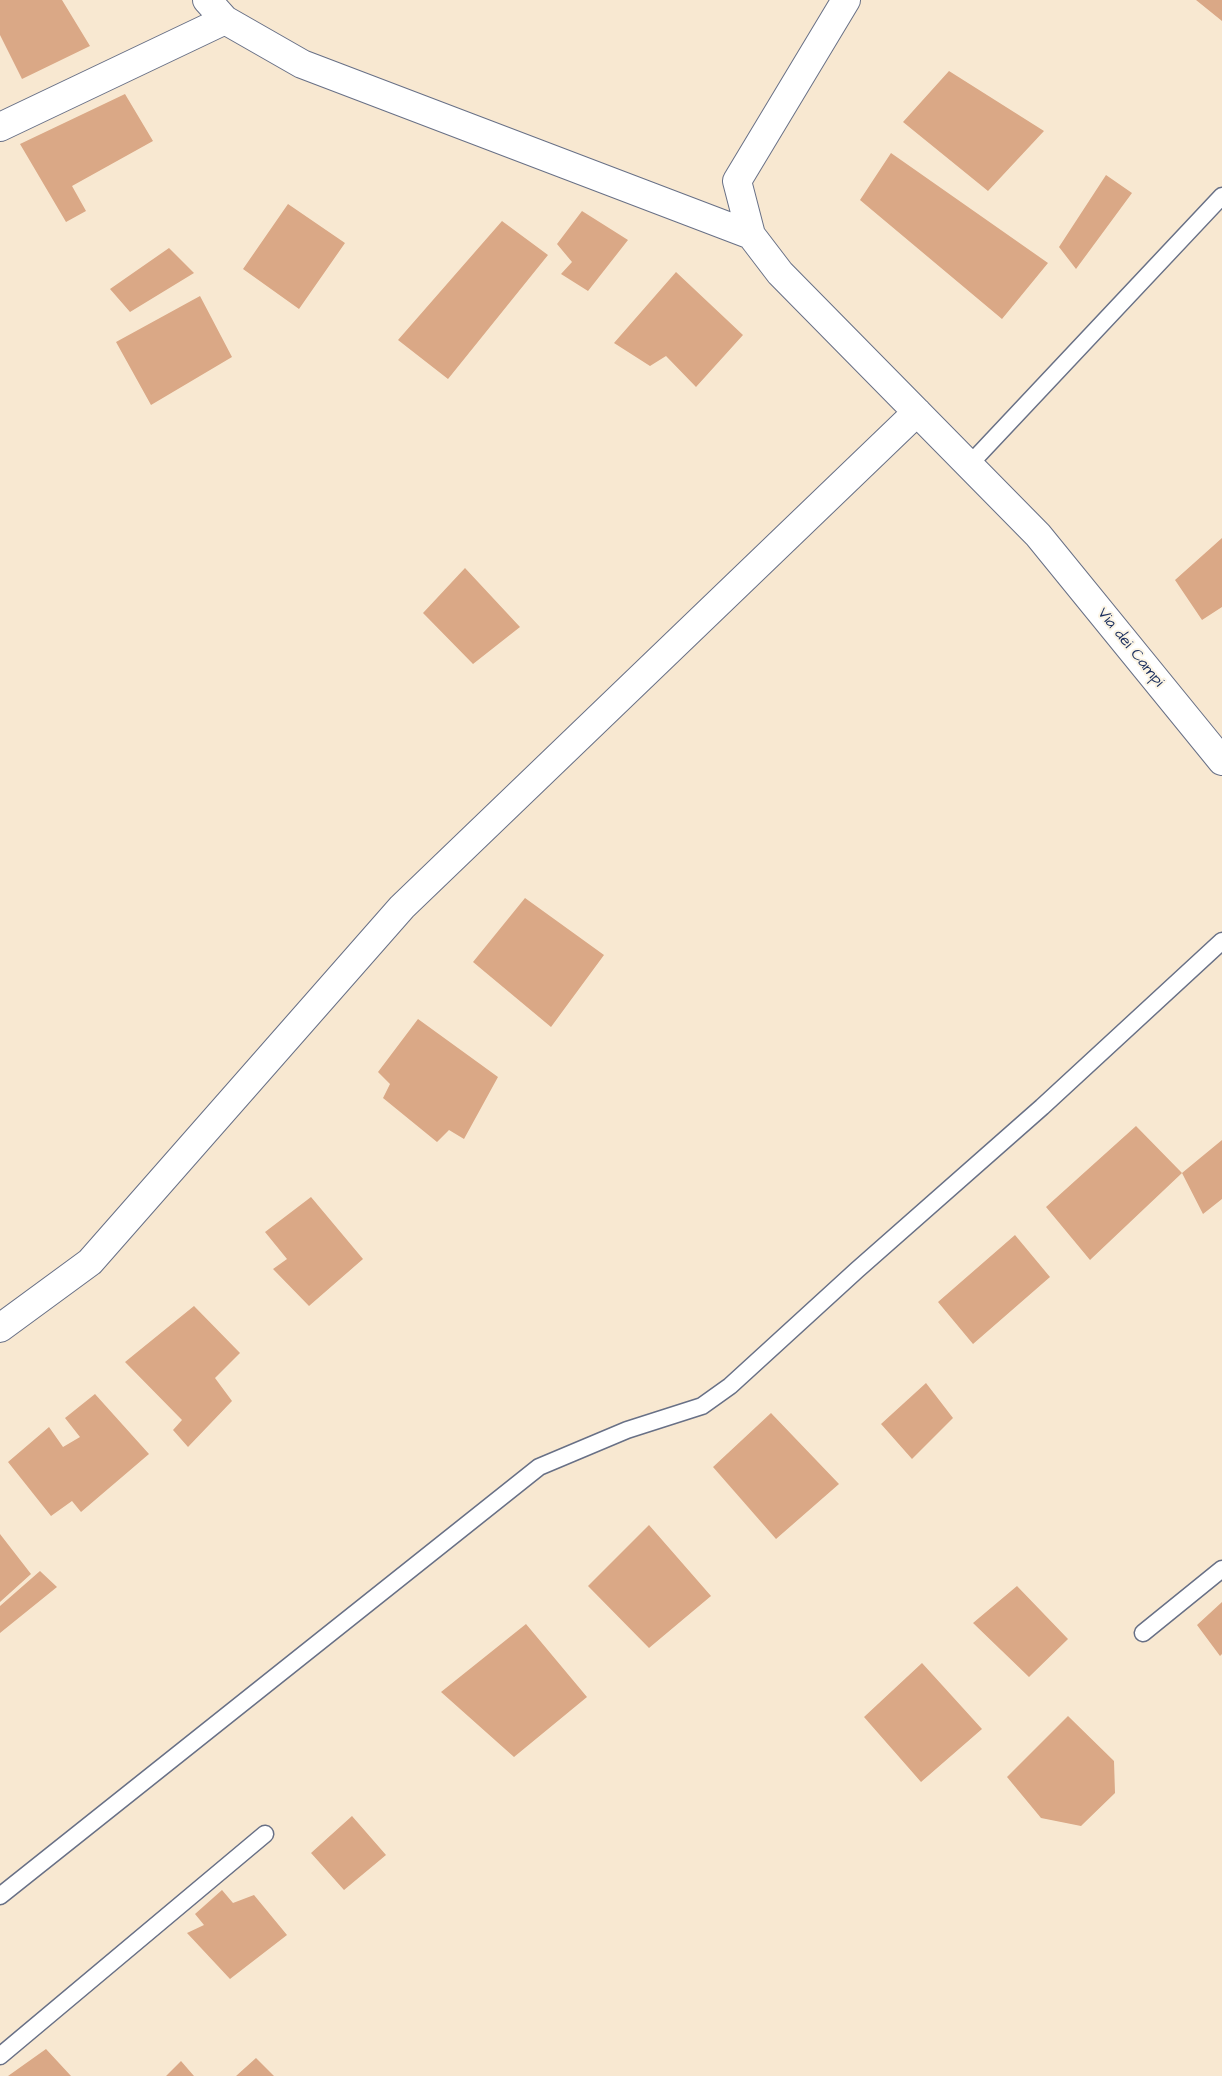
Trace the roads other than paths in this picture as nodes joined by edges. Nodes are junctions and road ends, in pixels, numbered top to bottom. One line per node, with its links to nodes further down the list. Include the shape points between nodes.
1 (207, 0): 3 (street)
2 (846, 0): 6 (street, via 737,181)
3 (225, 20): 4 (street); 6 (street, via 302,64)
4 (0, 127)
5 (1222, 196): 8 (lane)
6 (751, 235): 7 (street, Via dei Campi, via 780,273)
7 (917, 412): 8 (street, Via dei Campi); 11 (street, via 402,907 90,1262)
8 (969, 465): 9 (street, Via dei Campi, via 1038,535)
9 (1222, 761)
10 (1222, 941): 15 (lane, via 1042,1108 730,1386 702,1406 627,1430 539,1467)
11 (0, 1328)
12 (1222, 1569): 13 (lane)
13 (1143, 1633)
14 (265, 1834): 16 (lane)
15 (0, 1896)
16 (0, 2056)

